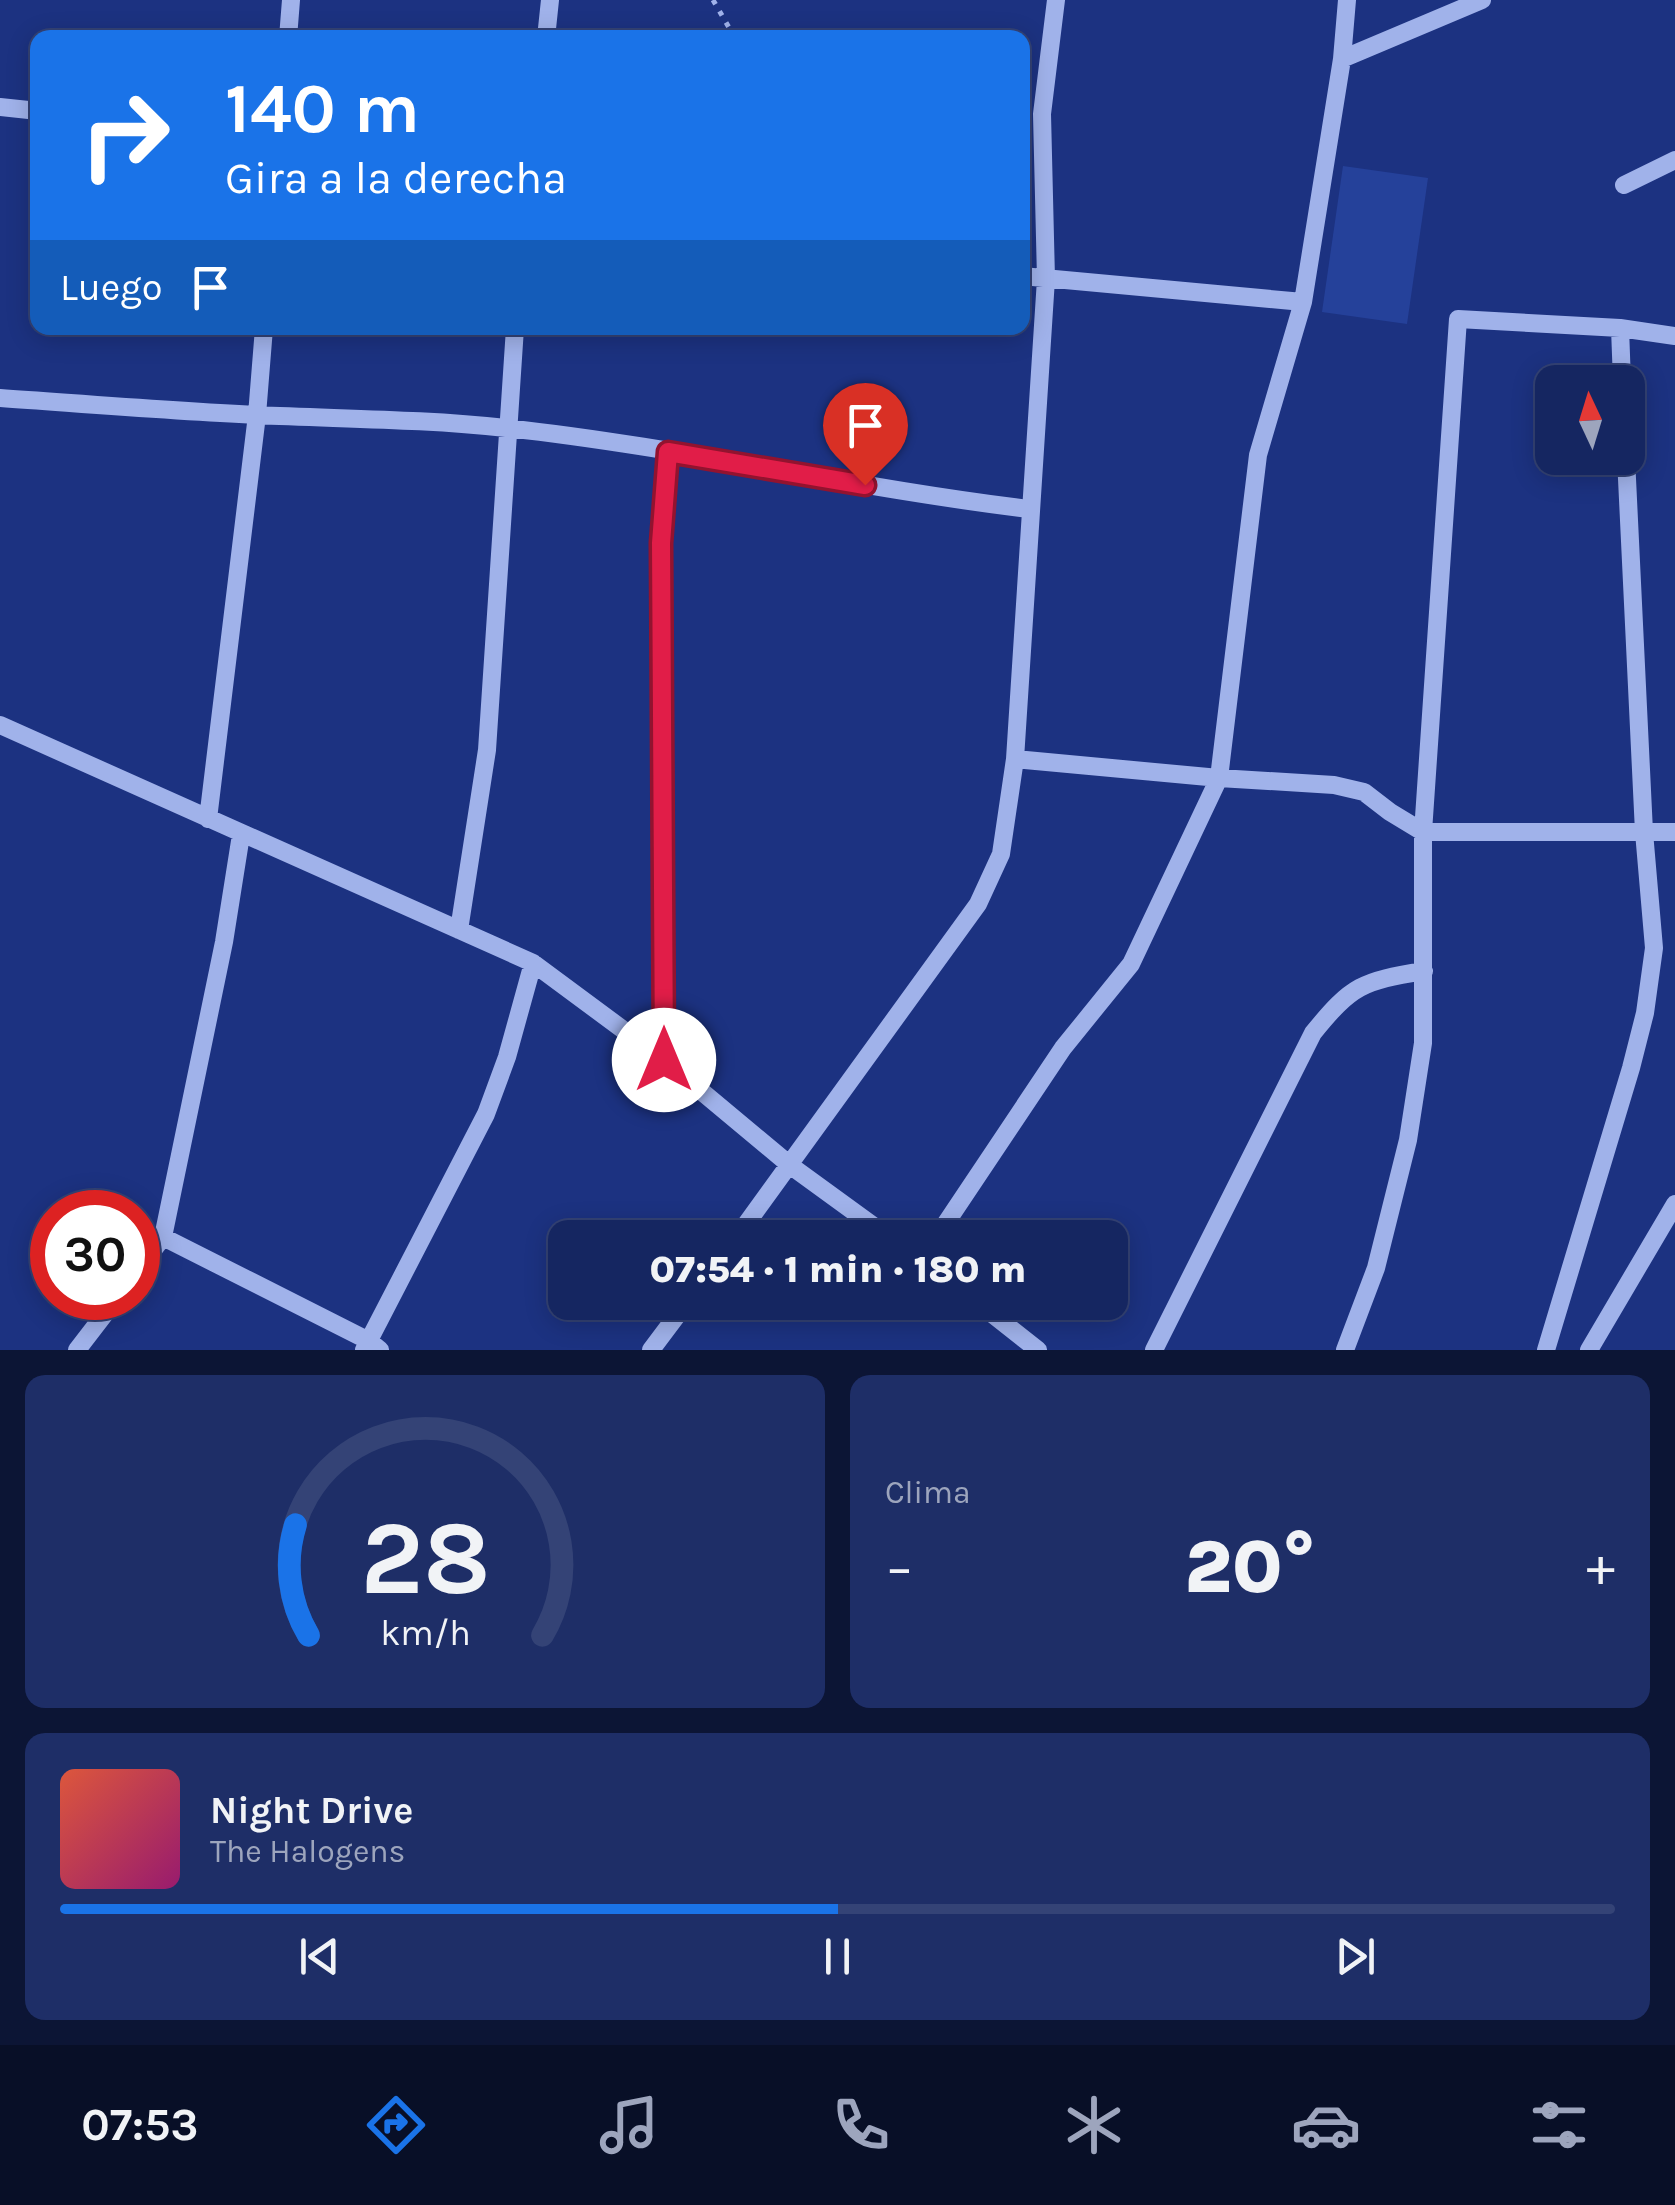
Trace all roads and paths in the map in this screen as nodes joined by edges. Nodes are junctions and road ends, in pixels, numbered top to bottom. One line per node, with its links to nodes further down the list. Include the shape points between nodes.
1 (291, 0): 7 (street)
2 (550, 0): 8 (street)
3 (713, 0): 9 (path)
4 (1056, 0): 16 (street, via 1042,114)
5 (1347, 0): 10 (street)
6 (1482, 0): 10 (street)
7 (289, 30)
8 (547, 30)
9 (730, 30)
10 (1342, 59): 17 (street)
11 (0, 107): 12 (street)
12 (30, 110)
13 (1675, 160): 14 (street)
14 (1624, 185)
15 (1030, 277): 16 (street)
16 (1046, 279): 17 (street); 28 (street)
17 (1303, 302): 31 (street, via 1258,455)
18 (1620, 328): 21 (street); 22 (street); 33 (street, via 1458,319)
19 (263, 335): 24 (street)
20 (514, 335): 25 (street)
21 (1675, 336)
22 (1621, 365)
23 (0, 398): 24 (street)
24 (257, 415): 25 (street); 32 (street)
25 (508, 428): 26 (street); 37 (street, via 487,750)
26 (668, 452): 28 (street); 40 (street, via 661,543)
27 (1627, 475): 34 (street)
28 (1029, 509): 30 (street)
29 (0, 726): 32 (street)
30 (1015, 759): 31 (street); 41 (street, via 1001,854 978,904)
31 (1218, 778): 33 (street, via 1364,792); 45 (street, via 1131,964 1063,1048)
32 (208, 820): 36 (street)
33 (1423, 832): 34 (street); 39 (street)
34 (1644, 832): 35 (street); 57 (street, via 1654,948 1645,1013)
35 (1675, 832)
36 (241, 835): 37 (street); 46 (street)
37 (459, 930): 38 (street)
38 (532, 963): 40 (street); 51 (street, via 486,1114)
39 (1424, 971): 55 (street, via 1378,978 1343,996 1313,1034); 56 (street, via 1423,1043 1408,1140 1376,1268)
40 (664, 1060): 41 (street)
41 (790, 1166): 43 (street); 44 (street)
42 (1675, 1204): 58 (street)
43 (750, 1220)
44 (865, 1220)
45 (948, 1220)
46 (163, 1238): 47 (street); 51 (street)
47 (160, 1242)
48 (100, 1320): 52 (street)
49 (674, 1320): 53 (street)
50 (999, 1320): 54 (street)
51 (371, 1347)
52 (77, 1350)
53 (651, 1350)
54 (1038, 1350)
55 (1154, 1350)
56 (1345, 1350)
57 (1546, 1350)
58 (1590, 1350)

